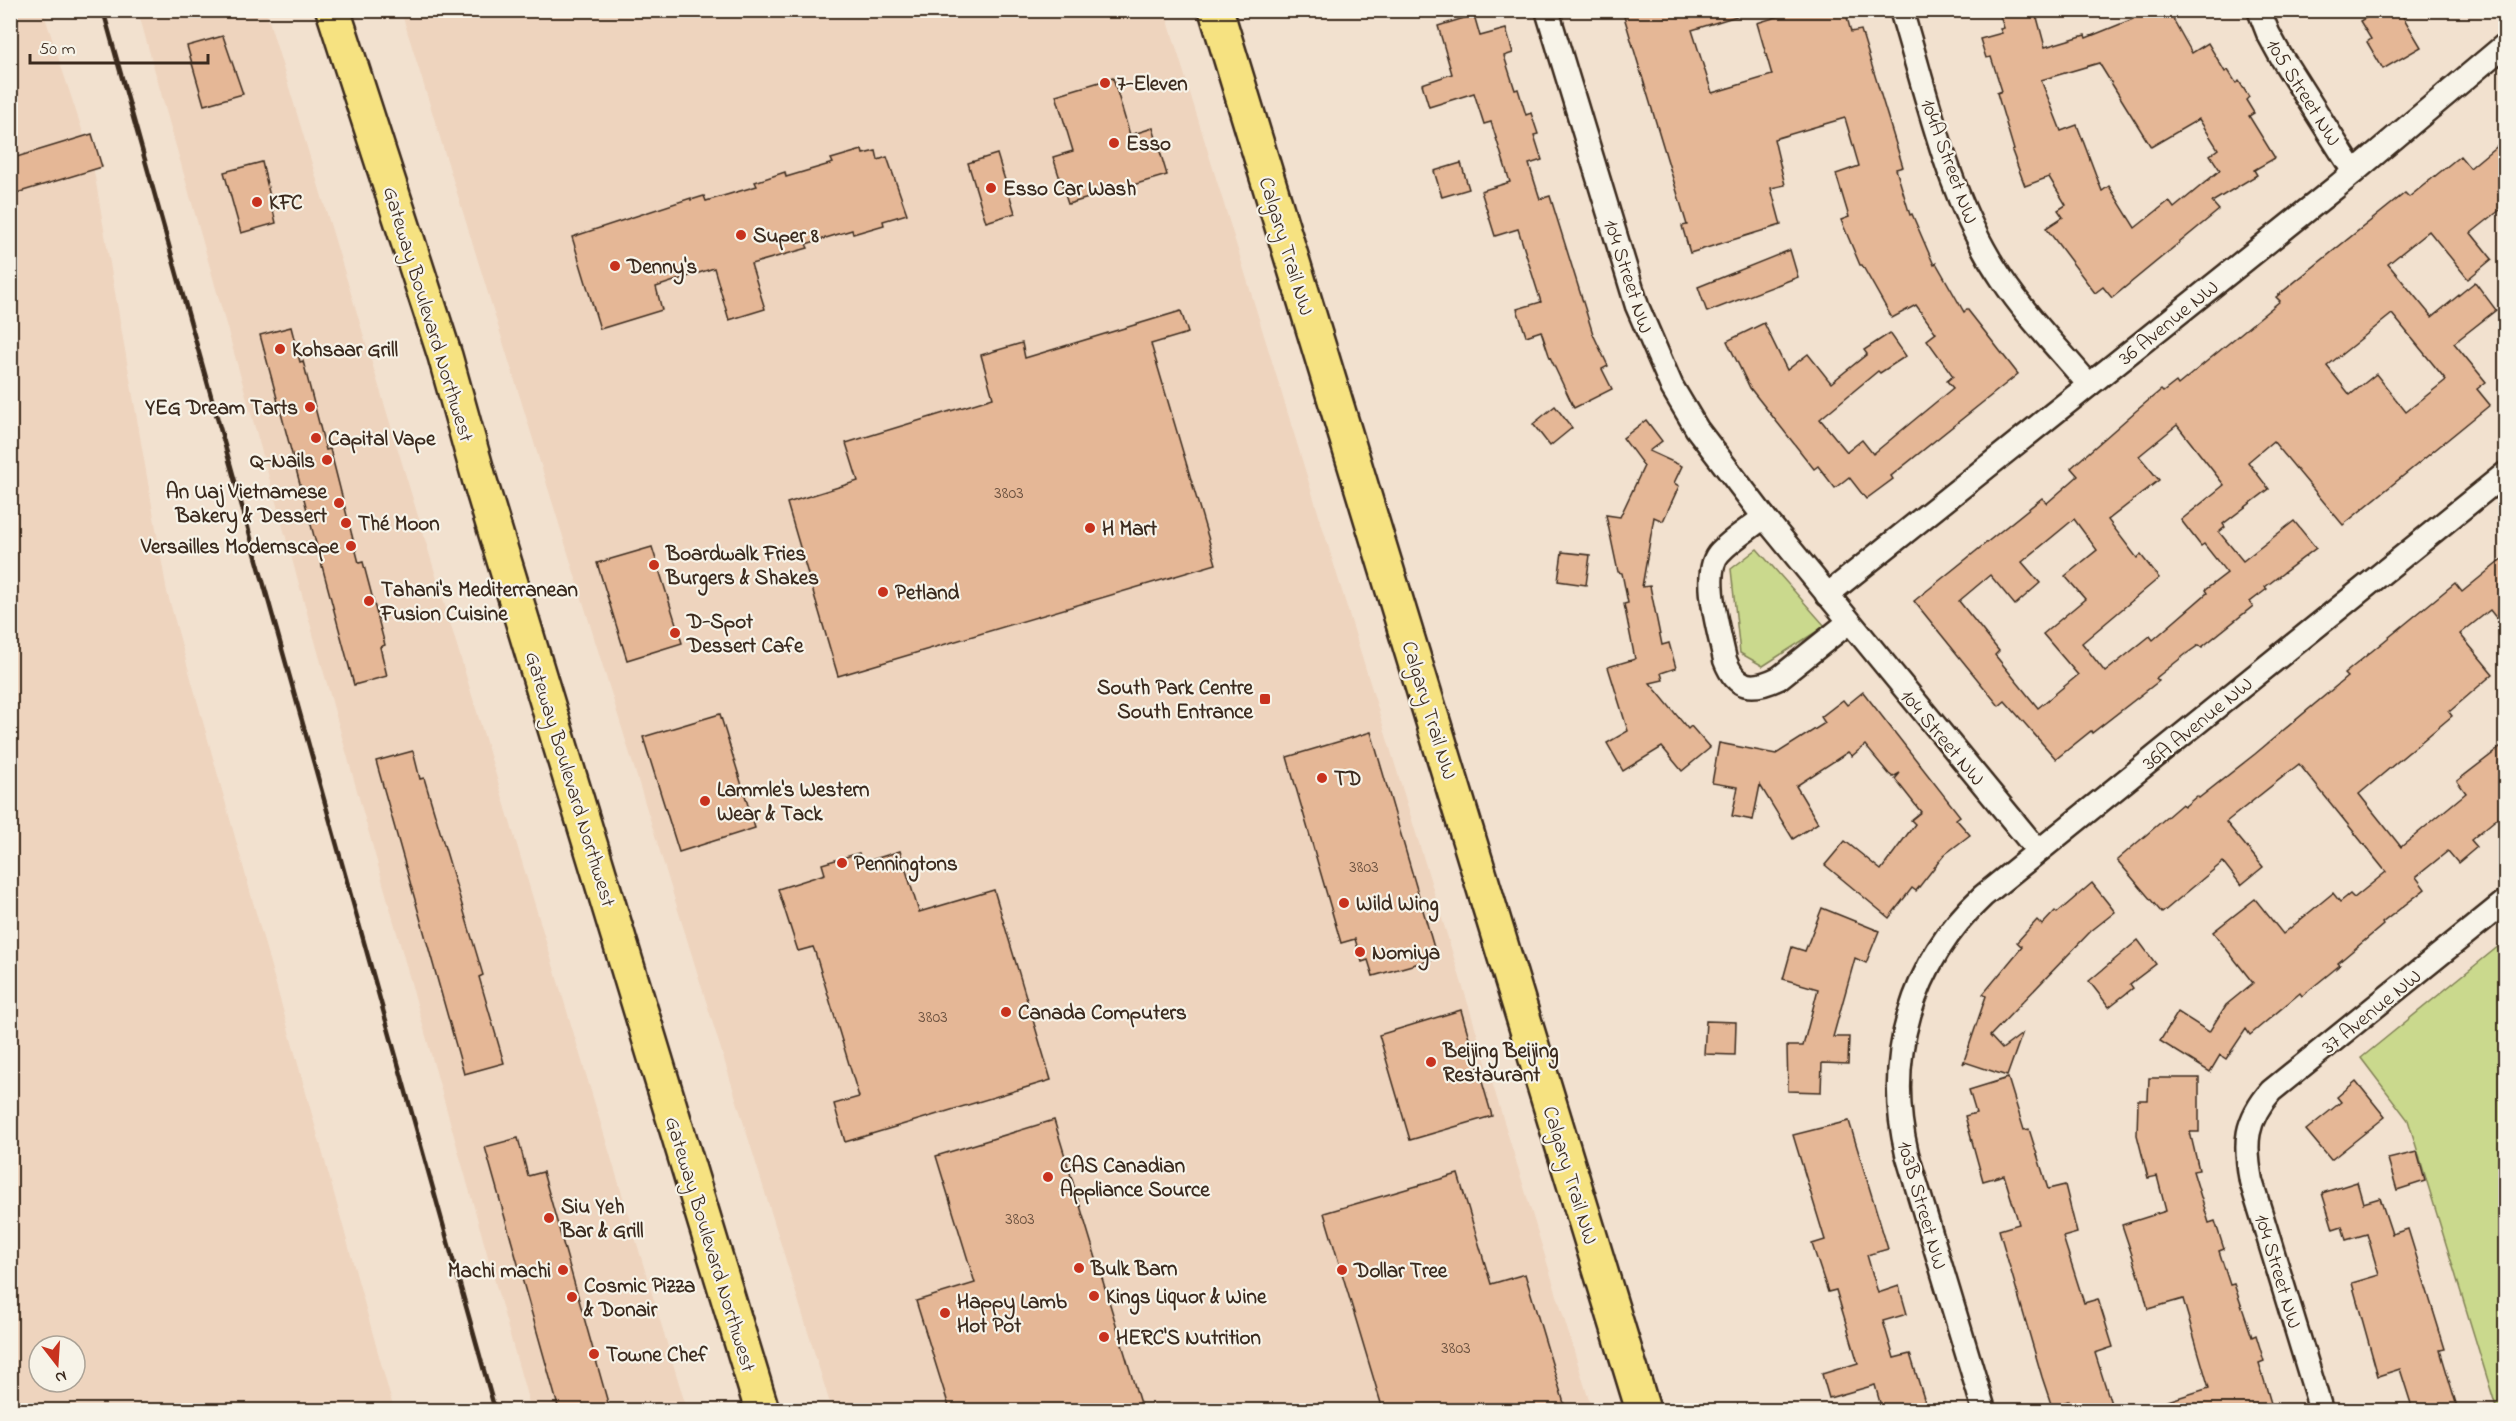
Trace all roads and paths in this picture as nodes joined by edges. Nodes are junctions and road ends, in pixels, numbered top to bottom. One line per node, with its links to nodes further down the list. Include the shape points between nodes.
1 (333, 10): 17 (highway, Gateway Boulevard Northwest, via 445,356)
2 (1216, 10): 18 (highway, Calgary Trail NW)
3 (1547, 10): 10 (street, 104 Street NW, via 1649,338 1697,429)
4 (1901, 10): 8 (street, 104A Street NW, via 1965,210 2001,278)
5 (2259, 10): 7 (street, 105 Street NW, via 2280,55)
6 (2505, 44): 7 (street, 36 Avenue NW)
7 (2354, 172): 8 (street, 36 Avenue NW)
8 (2089, 385): 11 (street, 36 Avenue NW)
9 (2505, 473): 13 (street, 36A Avenue NW)
10 (1764, 517): 11 (street, 104 Street NW); 12 (street, via 1719,552 1711,569 1710,582 1729,672 1738,682 1749,686 1766,684)
11 (1827, 595): 12 (street, 104 Street NW)
12 (1849, 622): 13 (street, 104 Street NW)
13 (2038, 851): 15 (street, 36A Avenue NW, via 1967,910 1936,951)
14 (2505, 901): 16 (street, 37 Avenue NW, via 2271,1091 2253,1114)
15 (1915, 996): 19 (street, 103B Street NW, via 1897,1088 1901,1132)
16 (2248, 1130): 20 (street, 104 Street NW, via 2252,1181)
17 (762, 1410)
18 (1642, 1410)
19 (1984, 1410)
20 (2321, 1410)

